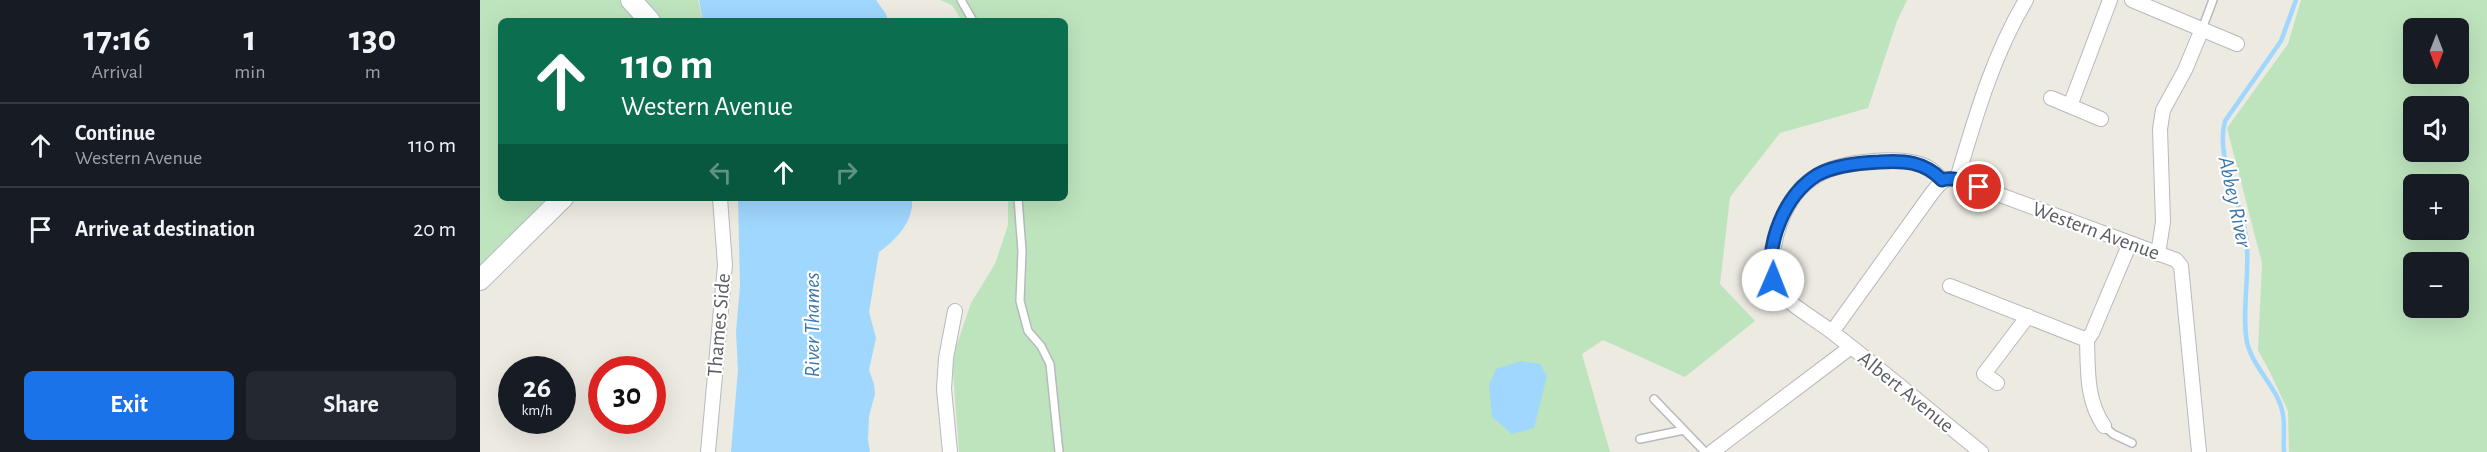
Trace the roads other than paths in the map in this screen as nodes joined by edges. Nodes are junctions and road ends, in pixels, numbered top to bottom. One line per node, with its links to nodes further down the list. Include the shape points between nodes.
1 (631, 0): 7 (street)
2 (960, 0): 8 (lane)
3 (2026, 0): 14 (street, via 1989,79)
4 (2110, 0): 12 (street)
5 (2132, 0): 9 (street)
6 (2213, 0): 9 (lane)
7 (647, 18)
8 (971, 18)
9 (2202, 28): 10 (street); 20 (street, via 2163,110 2163,222)
10 (2237, 44)
11 (2051, 98): 12 (street)
12 (2070, 106): 13 (street)
13 (2101, 119)
14 (1957, 179): 15 (street, Western Avenue); 19 (street, Western Avenue)
15 (1942, 180): 25 (street); 25 (street, Albert Avenue, via 1928,167 1909,163 1857,163 1818,174 1784,211 1770,270 1776,289)
16 (560, 201): 21 (street)
17 (720, 201): 34 (street, Thames Side, via 725,265)
18 (1018, 201): 36 (lane, via 1020,300 1029,331 1050,364)
19 (2130, 243): 20 (street, Western Avenue); 26 (street)
20 (2158, 254): 40 (street, Western Avenue, via 2176,260 2181,266)
21 (480, 280)
22 (1950, 286): 24 (street)
23 (955, 311): 35 (street, via 944,389)
24 (2028, 316): 26 (street); 28 (street, via 1984,374)
25 (1832, 332): 27 (street, Albert Avenue)
26 (2087, 339): 30 (street, via 2090,395 2094,412)
27 (1851, 347): 38 (street); 39 (street, Albert Avenue)
28 (1998, 383)
29 (1654, 399): 31 (lane)
30 (2104, 426): 33 (lane)
31 (1683, 430): 32 (lane); 37 (lane)
32 (1640, 439)
33 (2132, 443)
34 (708, 452)
35 (950, 452)
36 (1059, 452)
37 (1705, 452)
38 (1712, 452)
39 (1981, 452)
40 (2199, 452)

